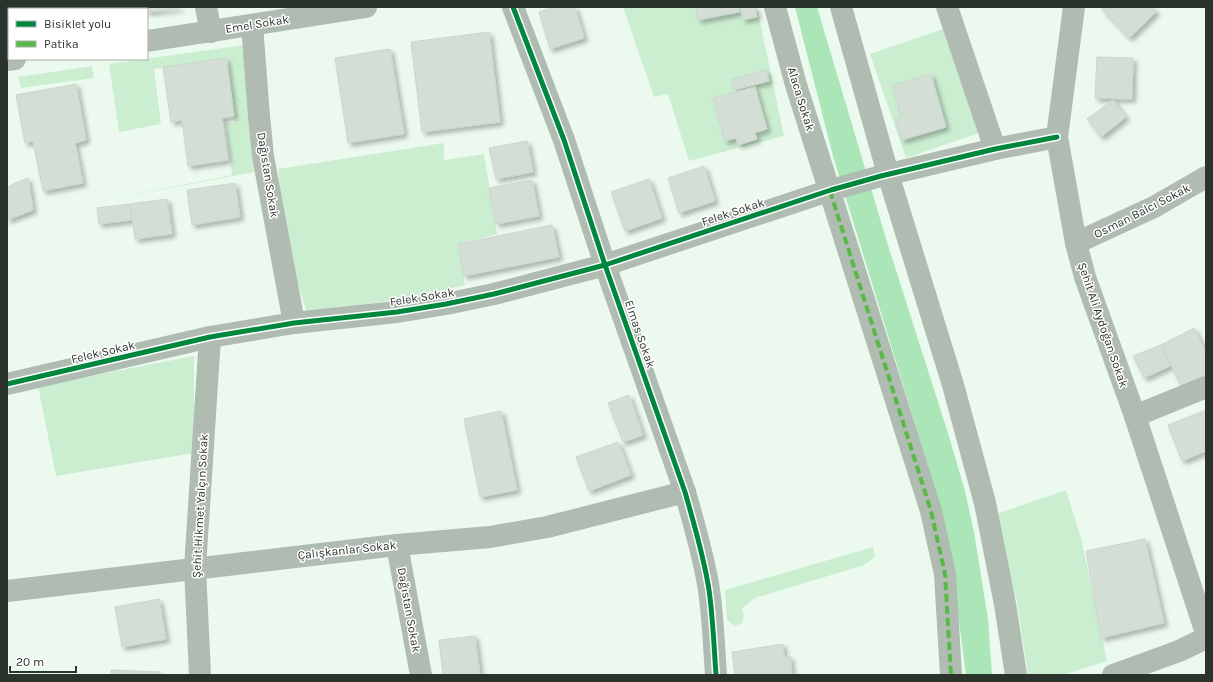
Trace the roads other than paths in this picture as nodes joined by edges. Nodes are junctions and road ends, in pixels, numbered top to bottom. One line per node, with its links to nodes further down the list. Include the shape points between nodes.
1 (206, 7): 9 (street)
2 (366, 7): 8 (street, Emel Sokak)
3 (513, 7): 17 (street, Elmas Sokak, via 564,140)
4 (775, 7): 15 (street, Alaca Sokak, via 796,85)
5 (841, 7): 13 (street)
6 (947, 7): 12 (street)
7 (1074, 7): 11 (street, Şehit Ali Aydoğan Sokak)
8 (252, 25): 9 (street, Emel Sokak); 18 (street, Dağıstan Sokak, via 263,156)
9 (211, 32): 10 (street, Emel Sokak)
10 (148, 41)
11 (1057, 137): 12 (street); 16 (street, Şehit Ali Aydoğan Sokak)
12 (995, 149): 13 (street)
13 (884, 175): 15 (street, Felek Sokak); 33 (street, via 952,385 985,503)
14 (1206, 177): 16 (street, Osman Balcı Sokak, via 1129,220)
15 (831, 190): 17 (street, Felek Sokak); 32 (street, Alaca Sokak, via 931,511 945,574)
16 (1076, 243): 22 (street, Şehit Ali Aydoğan Sokak, via 1085,277)
17 (605, 265): 18 (street, Felek Sokak, via 446,304); 23 (street, Elmas Sokak)
18 (294, 323): 19 (street, Felek Sokak)
19 (210, 337): 20 (street, Felek Sokak); 25 (street, Şehit Hikmet Yalçın Sokak)
20 (7, 384)
21 (1206, 387): 22 (street)
22 (1135, 416): 27 (street, Şehit Ali Aydoğan Sokak)
23 (684, 492): 24 (street, Çalışkanlar Sokak, via 547,527 490,537); 31 (street, Elmas Sokak, via 696,530 709,589)
24 (398, 545): 25 (street, Çalışkanlar Sokak); 30 (street, Dağıstan Sokak)
25 (195, 568): 26 (street, Çalışkanlar Sokak); 29 (street, Şehit Hikmet Yalçın Sokak)
26 (7, 592)
27 (1206, 634)
28 (1206, 638): 34 (street, via 1179,651)
29 (200, 675)
30 (422, 675)
31 (716, 675)
32 (951, 675)
33 (1016, 675)
34 (1113, 675)

